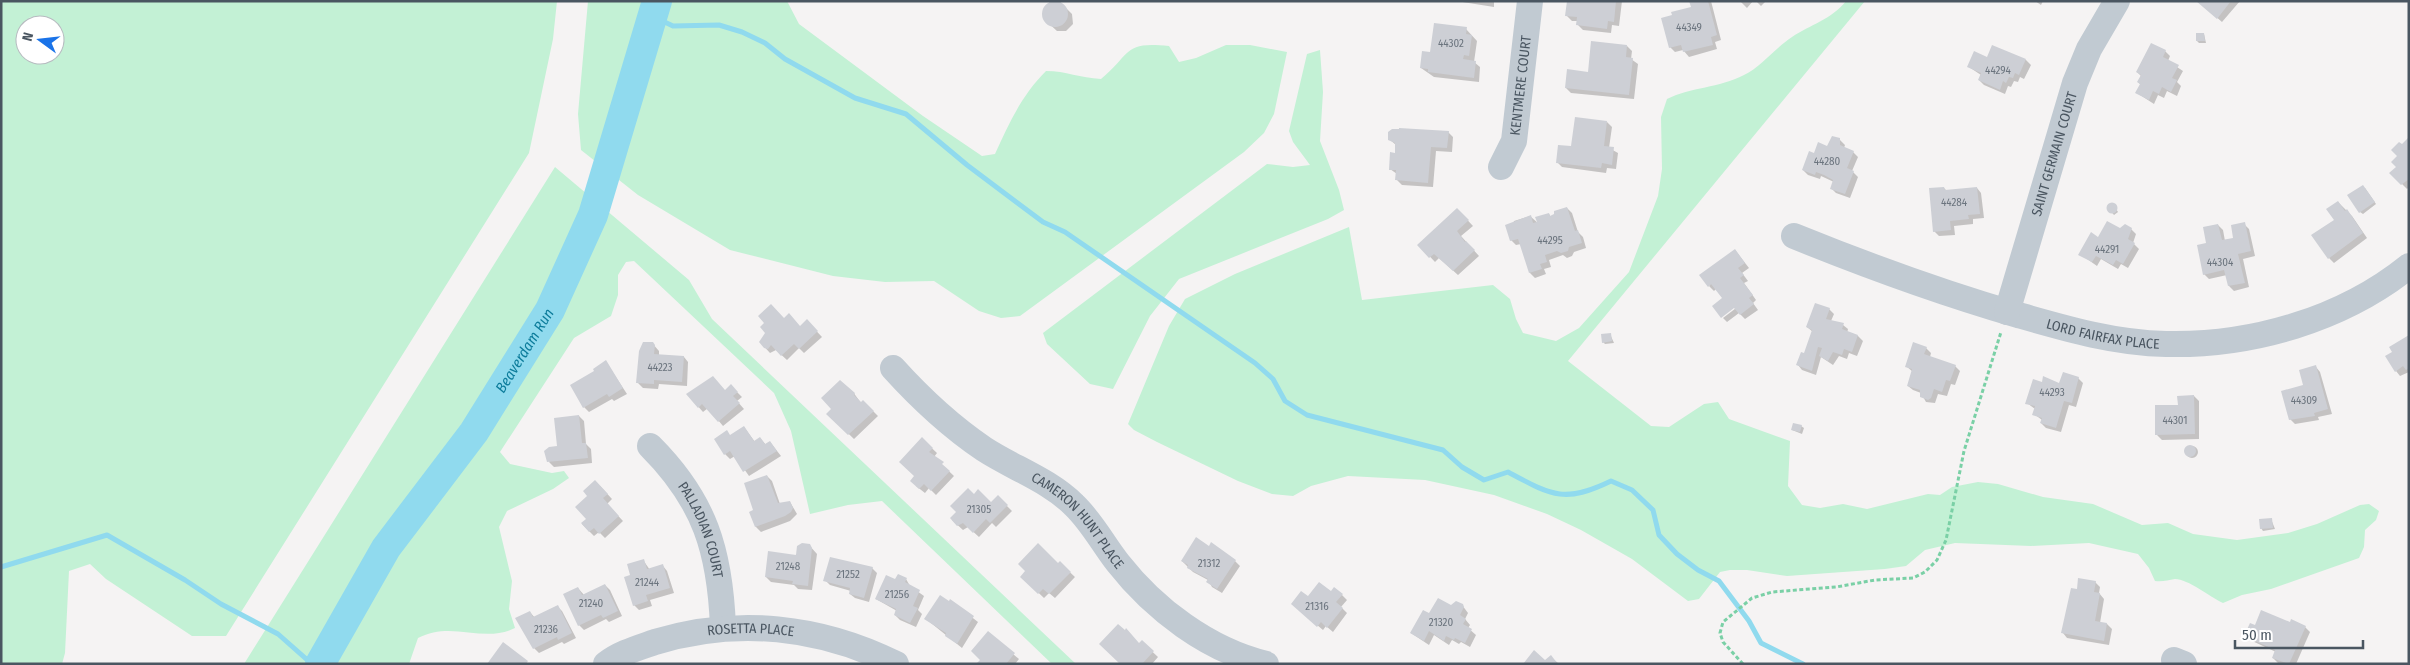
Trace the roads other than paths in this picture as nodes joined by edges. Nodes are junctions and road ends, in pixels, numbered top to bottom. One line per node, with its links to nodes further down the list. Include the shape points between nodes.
1 (1530, 1): 3 (street, KENTMERE COURT, via 1514,141)
2 (2117, 1): 6 (street, SAINT GERMAIN COURT, via 2088,49 2075,83)
3 (1501, 167)
4 (1794, 236): 6 (street, LORD FAIRFAX PLACE, via 1904,279)
5 (2409, 266): 6 (street, LORD FAIRFAX PLACE, via 2336,310 2285,329 2222,342 2166,344 2111,339)
6 (2007, 312)
7 (893, 368): 12 (street, CAMERON HUNT PLACE, via 953,426 985,449 1056,490 1074,505 1127,574 1167,612 1196,633)
8 (650, 446): 9 (street, PALLADIAN COURT, via 679,478 707,529 716,556)
9 (724, 627): 10 (street, ROSETTA PLACE, via 667,638 613,658); 11 (street, ROSETTA PLACE, via 782,629 811,634 853,645)
10 (606, 664)
11 (896, 664)
12 (1266, 664)

